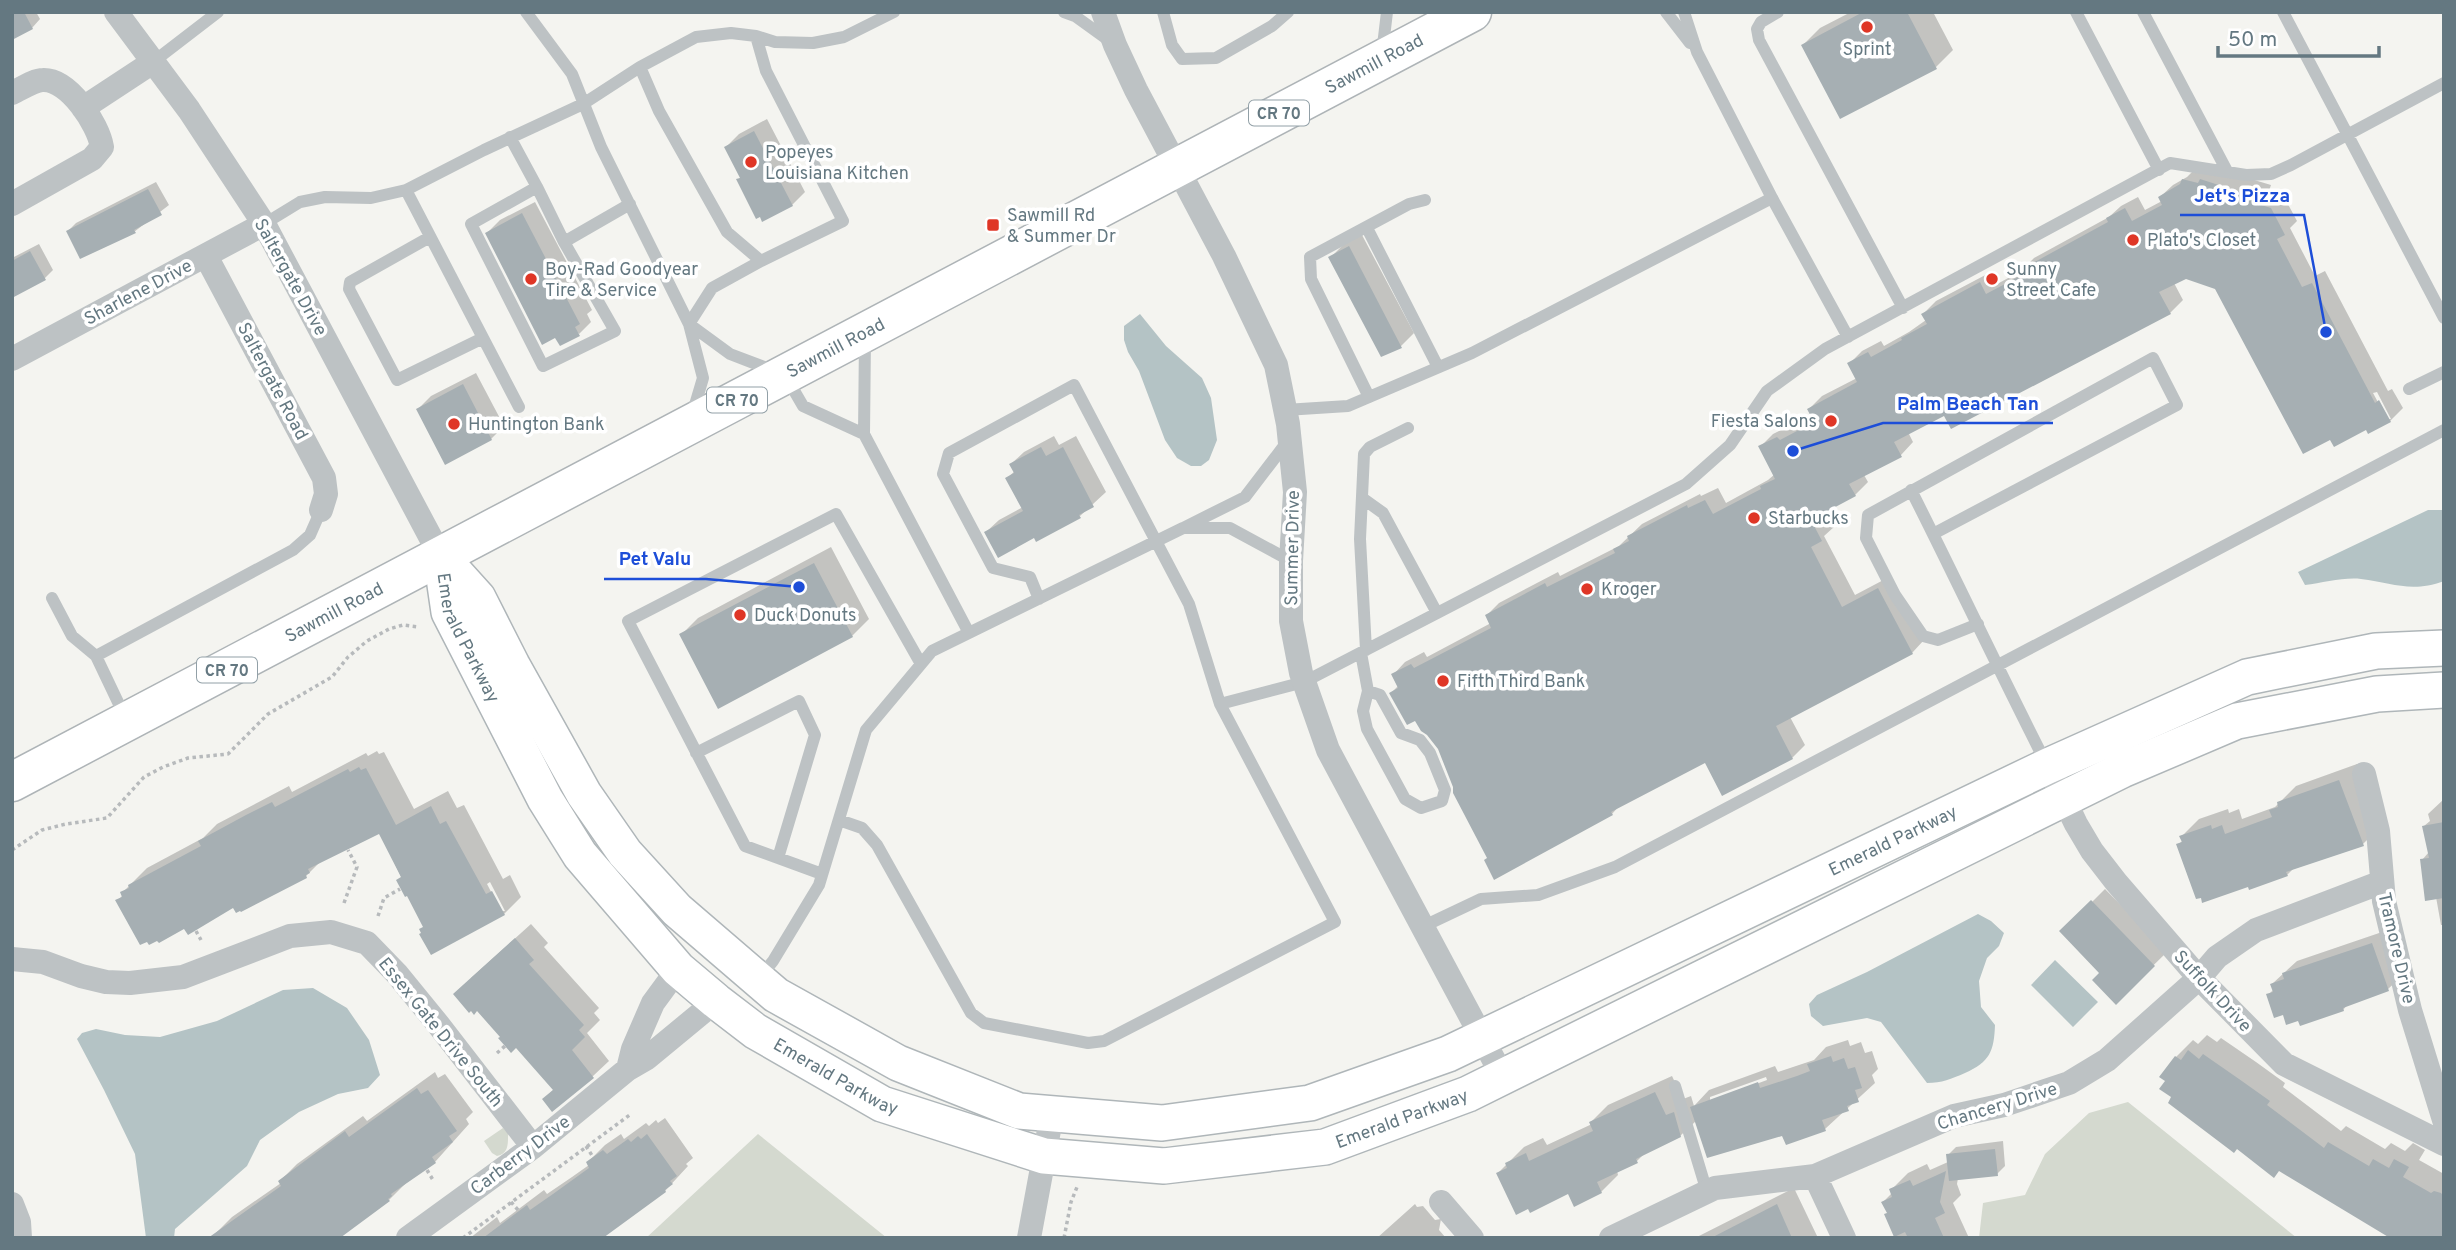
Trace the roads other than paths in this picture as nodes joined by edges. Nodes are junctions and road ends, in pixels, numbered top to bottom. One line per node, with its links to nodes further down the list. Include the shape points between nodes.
1 (116, 12): 21 (street, Saltergate Drive)
2 (218, 12): 21 (lane)
3 (526, 12): 25 (lane, via 572,74)
4 (894, 12): 17 (lane, via 844,37 813,43 775,42)
5 (1064, 12): 18 (lane)
6 (1103, 12): 18 (street, Summer Drive)
7 (1163, 12): 8 (lane, via 1172,45 1182,59 1216,58)
8 (1288, 12)
9 (1387, 12): 20 (lane)
10 (1472, 12): 20 (main road, Sawmill Road / CR 70, via 1433,26)
11 (1666, 12): 19 (lane)
12 (1684, 12): 19 (lane)
13 (1779, 12): 44 (lane, via 1761,22 1756,29 1759,40)
14 (2076, 12): 30 (lane)
15 (2143, 12): 31 (lane)
16 (2283, 12): 27 (lane)
17 (756, 36): 22 (lane, via 696,37); 43 (lane, via 766,71 843,221)
18 (1115, 45): 29 (street, Summer Drive)
19 (1697, 52): 34 (lane)
20 (1381, 60): 29 (main road, Sawmill Road / CR 70)
21 (153, 62): 26 (street); 38 (street, Saltergate Drive)
22 (640, 67): 25 (lane); 43 (lane, via 659,111 727,232)
23 (2444, 83): 27 (lane)
24 (12, 93): 26 (street, via 42,80 62,84)
25 (583, 104): 28 (lane); 37 (lane)
26 (83, 108): 36 (street, via 102,147 92,159)
27 (2348, 135): 31 (lane, via 2271,174); 45 (lane)
28 (510, 137): 32 (lane); 33 (lane)
29 (1178, 169): 47 (main road, Sawmill Road / CR 70); 57 (street, Summer Drive, via 1276,365)
30 (2159, 170): 31 (lane, via 2170,163); 44 (lane)
31 (2227, 171)
32 (537, 187): 41 (lane); 41 (lane, via 471,224 543,366 615,331)
33 (406, 190): 38 (lane, via 371,198 325,197 300,202); 40 (lane)
34 (1772, 198): 48 (lane); 51 (lane)
35 (1425, 200): 39 (lane)
36 (12, 204)
37 (630, 204): 41 (lane); 46 (lane)
38 (264, 224): 42 (street, Sharlene Drive); 69 (street, Saltergate Drive)
39 (1367, 228): 51 (lane); 55 (lane, via 1310,257 1311,279)
40 (430, 237): 49 (lane); 49 (lane, via 350,282 349,289 397,380)
41 (564, 242)
42 (206, 256): 50 (street, Sharlene Drive); 65 (street, Saltergate Road, via 324,478)
43 (761, 261): 46 (lane, via 712,288)
44 (1903, 308): 48 (lane)
45 (2444, 318)
46 (690, 324): 53 (lane, via 730,354); 58 (lane, via 703,378)
47 (865, 332): 53 (main road, Sawmill Road / CR 70); 61 (lane)
48 (1848, 337): 73 (lane, via 1766,391 1730,445 1686,484)
49 (483, 338): 56 (lane)
50 (12, 359)
51 (1438, 367): 55 (lane)
52 (2444, 372): 54 (lane)
53 (785, 375): 58 (main road, Sawmill Road / CR 70); 61 (lane, via 803,406)
54 (2409, 389)
55 (1368, 397): 57 (lane, via 1348,406)
56 (519, 407)
57 (1285, 410): 62 (street, Summer Drive)
58 (689, 425): 69 (main road, Sawmill Road / CR 70)
59 (1408, 428): 64 (lane, via 1364,454)
60 (2444, 430): 80 (lane)
61 (864, 434): 75 (lane)
62 (1289, 439): 66 (lane, via 1245,497); 70 (street, Summer Drive, via 1295,492)
63 (1911, 490): 67 (lane); 67 (lane, via 2153,358 2171,393 2177,405); 74 (lane, via 1868,515 1866,538 1895,595 1923,636 1938,640)
64 (1362, 498): 73 (lane, via 1383,513); 77 (lane)
65 (321, 510): 78 (lane, via 310,535 293,550)
66 (1183, 528): 68 (lane); 70 (lane, via 1230,528)
67 (1933, 534): 74 (lane)
68 (1157, 541): 72 (lane); 72 (lane, via 1074,386 949,453 943,474 993,568 1030,577); 84 (lane, via 1189,604)
69 (441, 557): 85 (main road, Sawmill Road / CR 70); 97 (main road, Emerald Parkway, via 449,611 545,799 580,855); 99 (main road, Emerald Parkway, via 478,598 584,794 625,853 677,910)
70 (1291, 561): 81 (street, Summer Drive, via 1291,621)
71 (52, 598): 78 (lane, via 72,636)
72 (1039, 598): 75 (lane)
73 (1437, 613): 77 (lane)
74 (1978, 624): 80 (lane)
75 (969, 633): 79 (lane, via 932,651)
76 (2444, 648): 87 (main road, Emerald Parkway, via 2376,651 2247,677)
77 (1364, 651): 81 (lane); 82 (lane)
78 (96, 656): 85 (lane)
79 (921, 664): 86 (lane, via 836,514 628,621); 91 (lane, via 866,730)
80 (1997, 667): 87 (lane); 95 (lane, via 1615,867 1538,895 1481,900)
81 (1304, 682): 84 (lane); 95 (street, Summer Drive, via 1328,750)
82 (1368, 691): 82 (lane, via 1363,711 1367,729 1405,799 1421,808 1442,801 1445,789 1430,753 1420,740 1401,733 1380,695)
83 (2444, 691): 90 (main road, Emerald Parkway, via 2377,694 2237,721)
84 (1220, 704): 91 (lane, via 1335,922 1104,1041 1088,1043 984,1023 971,1013 877,845 862,828)
85 (127, 723): 89 (main road, Sawmill Road / CR 70)
86 (696, 753): 92 (lane, via 745,846); 92 (lane, via 799,701 816,735)
87 (2048, 766): 90 (street, Suffolk Drive); 101 (main road, Emerald Parkway)
88 (2364, 774): 94 (street, Tramore Drive, via 2378,831)
89 (12, 782)
90 (2064, 800): 98 (street, Suffolk Drive, via 2092,851); 103 (main road, Emerald Parkway)
91 (839, 820): 93 (lane)
92 (778, 858): 93 (lane)
93 (822, 874): 99 (lane)
94 (2382, 882): 98 (street, Chancery Drive, via 2256,930 2217,957); 106 (street, Tramore Drive, via 2410,1010)
95 (1424, 926): 101 (street, Summer Drive)
96 (12, 959): 108 (street, Essex Gate Drive South, via 43,962 106,982 130,983 183,977 290,936 331,932 367,943 437,1023)
97 (678, 969): 100 (main road, Emerald Parkway); 102 (street, via 653,1003)
98 (2199, 978): 107 (street, Suffolk Drive, via 2284,1064); 110 (street, Chancery Drive, via 2107,1060 2068,1083 1954,1116)
99 (758, 979): 105 (main road, Emerald Parkway, via 776,995 898,1063 1019,1111)
100 (716, 1001): 102 (street, Carberry Drive); 109 (main road, Emerald Parkway, via 755,1031 882,1104)
101 (1483, 1037): 103 (street, Summer Drive); 105 (main road, Emerald Parkway, via 1310,1103 1162,1123)
102 (628, 1069): 108 (street, Carberry Drive)
103 (1503, 1077): 109 (main road, Emerald Parkway, via 1325,1147 1164,1166)
104 (1675, 1086): 111 (lane)
105 (1052, 1114): 109 (street)
106 (2444, 1120)
107 (2444, 1144)
108 (533, 1147): 114 (street, Carberry Drive)
109 (1044, 1156): 116 (street)
110 (1815, 1176): 111 (street, Chancery Drive); 119 (street)
111 (1707, 1192): 118 (street, Chancery Drive)
112 (1441, 1202): 117 (street)
113 (12, 1204): 115 (street)
114 (419, 1235)
115 (20, 1238)
116 (1029, 1238)
117 (1472, 1238)
118 (1611, 1238)
119 (1844, 1238)

